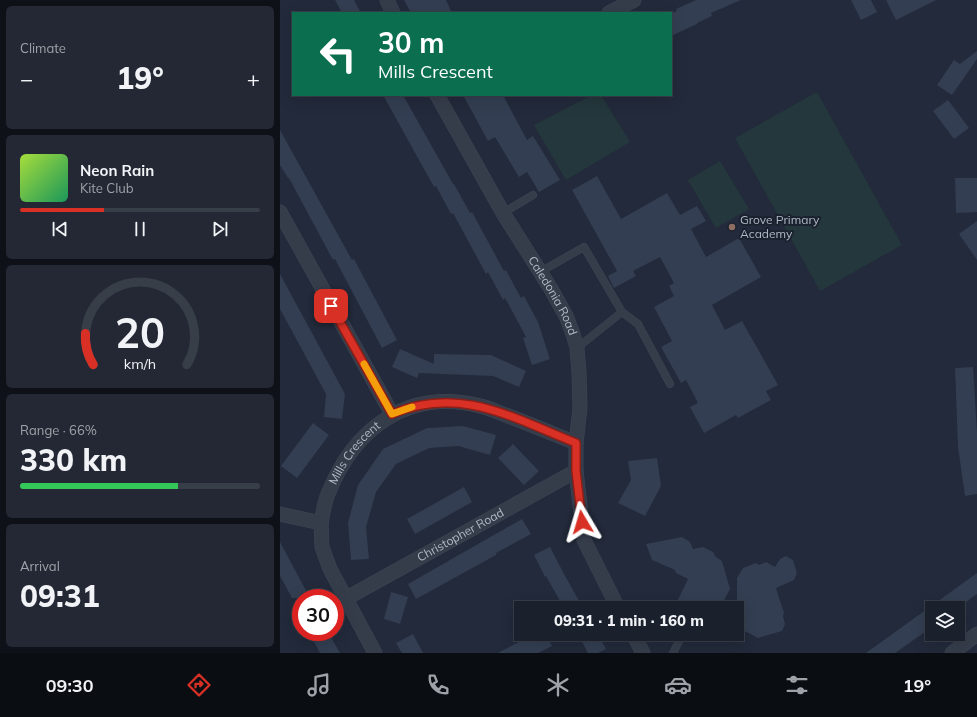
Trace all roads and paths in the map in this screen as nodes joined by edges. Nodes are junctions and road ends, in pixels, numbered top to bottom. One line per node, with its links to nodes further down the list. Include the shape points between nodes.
1 (387, 0): 3 (street)
2 (633, 0): 4 (street)
3 (393, 12)
4 (611, 12)
5 (438, 96): 8 (street, Caledonia Road)
6 (533, 195): 8 (lane)
7 (280, 212): 13 (street)
8 (504, 213): 9 (street, Caledonia Road)
9 (540, 272): 10 (lane, via 584,247); 11 (street, Caledonia Road, via 566,316)
10 (622, 312): 11 (lane); 12 (lane, via 638,324)
11 (576, 348): 14 (street, Caledonia Road, via 580,408)
12 (670, 384)
13 (392, 414): 14 (street, Mills Crescent, via 408,407 459,402 516,418); 18 (street, Mills Crescent, via 367,432 349,454 328,494)
14 (576, 443): 15 (street, Caledonia Road)
15 (576, 471): 17 (street, Caledonia Road); 20 (street, Christopher Road)
16 (280, 514): 18 (street)
17 (582, 522)
18 (321, 523): 20 (street, Mills Crescent, via 322,547)
19 (584, 540): 21 (street)
20 (346, 599): 25 (street, Mills Crescent)
21 (614, 601)
22 (977, 634): 28 (street)
23 (637, 641): 26 (street)
24 (679, 641): 27 (lane)
25 (375, 653)
26 (643, 653)
27 (673, 653)
28 (952, 653)

